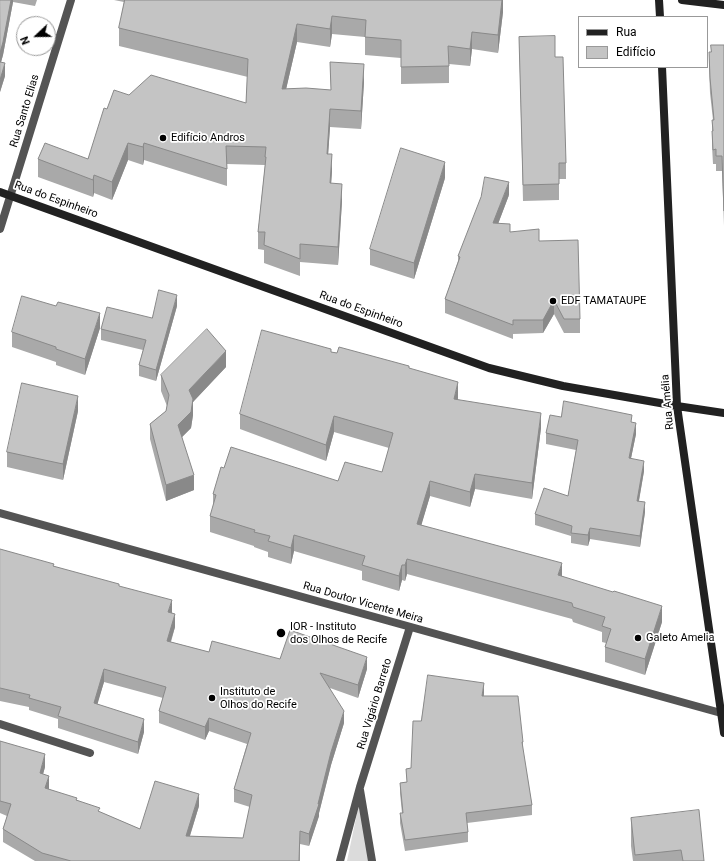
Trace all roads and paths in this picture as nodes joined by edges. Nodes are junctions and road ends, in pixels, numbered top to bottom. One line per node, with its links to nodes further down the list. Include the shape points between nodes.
1 (71, 0): 8 (street, Rua Santo Elias)
2 (659, 0): 5 (street)
3 (682, 0): 4 (street)
4 (724, 5)
5 (660, 16)
6 (662, 68): 10 (street, Rua Amélia)
7 (0, 192): 8 (street, Rua do Espinheiro)
8 (10, 195): 9 (street, Rua Santo Elias); 10 (street, Rua do Espinheiro, via 489,368 563,386)
9 (0, 229)
10 (677, 406): 11 (street, Rua do Espinheiro); 14 (street, Rua Amélia)
11 (724, 413)
12 (0, 513): 13 (street, Rua Doutor Vicente Meira)
13 (410, 627): 14 (street, Rua Doutor Vicente Meira); 18 (street, Rua Vigário Barreto)
14 (721, 713): 16 (street, Rua Amélia)
15 (0, 724): 17 (street)
16 (724, 733)
17 (90, 753)
18 (360, 787): 19 (street, Rua Vigário Barreto); 20 (street, Rua Vigário Barreto)
19 (340, 861)
20 (372, 861)

